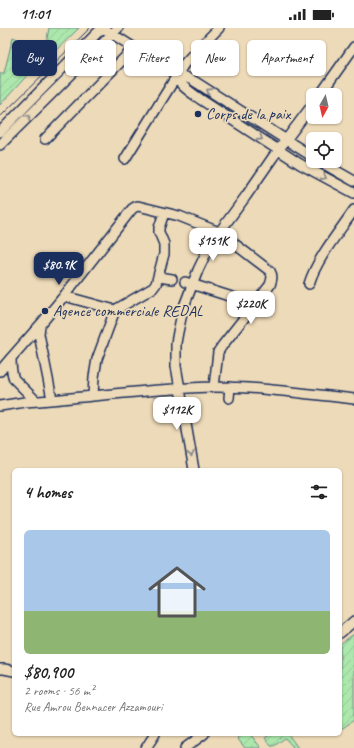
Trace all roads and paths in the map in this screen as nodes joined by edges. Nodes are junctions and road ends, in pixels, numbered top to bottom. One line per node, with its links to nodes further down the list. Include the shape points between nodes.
1 (103, 28): 3 (street); 13 (street)
2 (219, 28): 7 (street)
3 (115, 31): 4 (street); 16 (street, one-way to 3)
4 (125, 40)
5 (354, 47): 11 (street)
6 (124, 58): 14 (street)
7 (183, 65)
8 (175, 76): 19 (street)
9 (177, 76): 17 (street, one-way to 17, via 184,88)
10 (179, 76): 15 (street, one-way to 10, via 194,81)
11 (325, 88)
12 (306, 113): 15 (street)
13 (0, 132)
14 (45, 139)
15 (285, 139): 17 (street); 18 (street)
16 (0, 145)
17 (278, 150): 22 (street, one-way to 22); 25 (street)
18 (306, 152)
19 (126, 158)
20 (331, 168): 21 (street)
21 (354, 181)
22 (354, 193)
23 (354, 210): 29 (street, via 326,252)
24 (164, 213): 25 (street, via 179,216); 26 (street, via 159,228 164,249); 30 (street, via 141,206 132,209)
25 (219, 232): 28 (street); 31 (street, via 272,275 270,284)
26 (159, 277): 27 (street); 32 (street, via 153,288)
27 (172, 279)
28 (188, 283): 31 (street); 38 (street, via 176,343 176,366)
29 (309, 284)
30 (64, 296): 32 (street); 33 (street)
31 (254, 304): 36 (street, via 218,352)
32 (115, 310): 39 (street, via 97,359)
33 (40, 325): 34 (street); 41 (street, via 39,334)
34 (11, 358): 35 (street); 43 (street, via 12,375)
35 (0, 371)
36 (214, 387): 37 (street); 38 (street)
37 (230, 387): 40 (street); 42 (street)
38 (180, 388): 39 (street); 45 (street, one-way to 45)
39 (93, 396): 41 (street)
40 (229, 398)
41 (52, 399): 43 (street)
42 (354, 399)
43 (36, 401): 44 (street)
44 (0, 406)
45 (194, 468)
46 (354, 621): 47 (street)
47 (342, 631)
48 (0, 669): 49 (street)
49 (12, 671)
50 (154, 736): 52 (street)
51 (201, 736): 53 (street)
52 (146, 748)
53 (185, 748)

